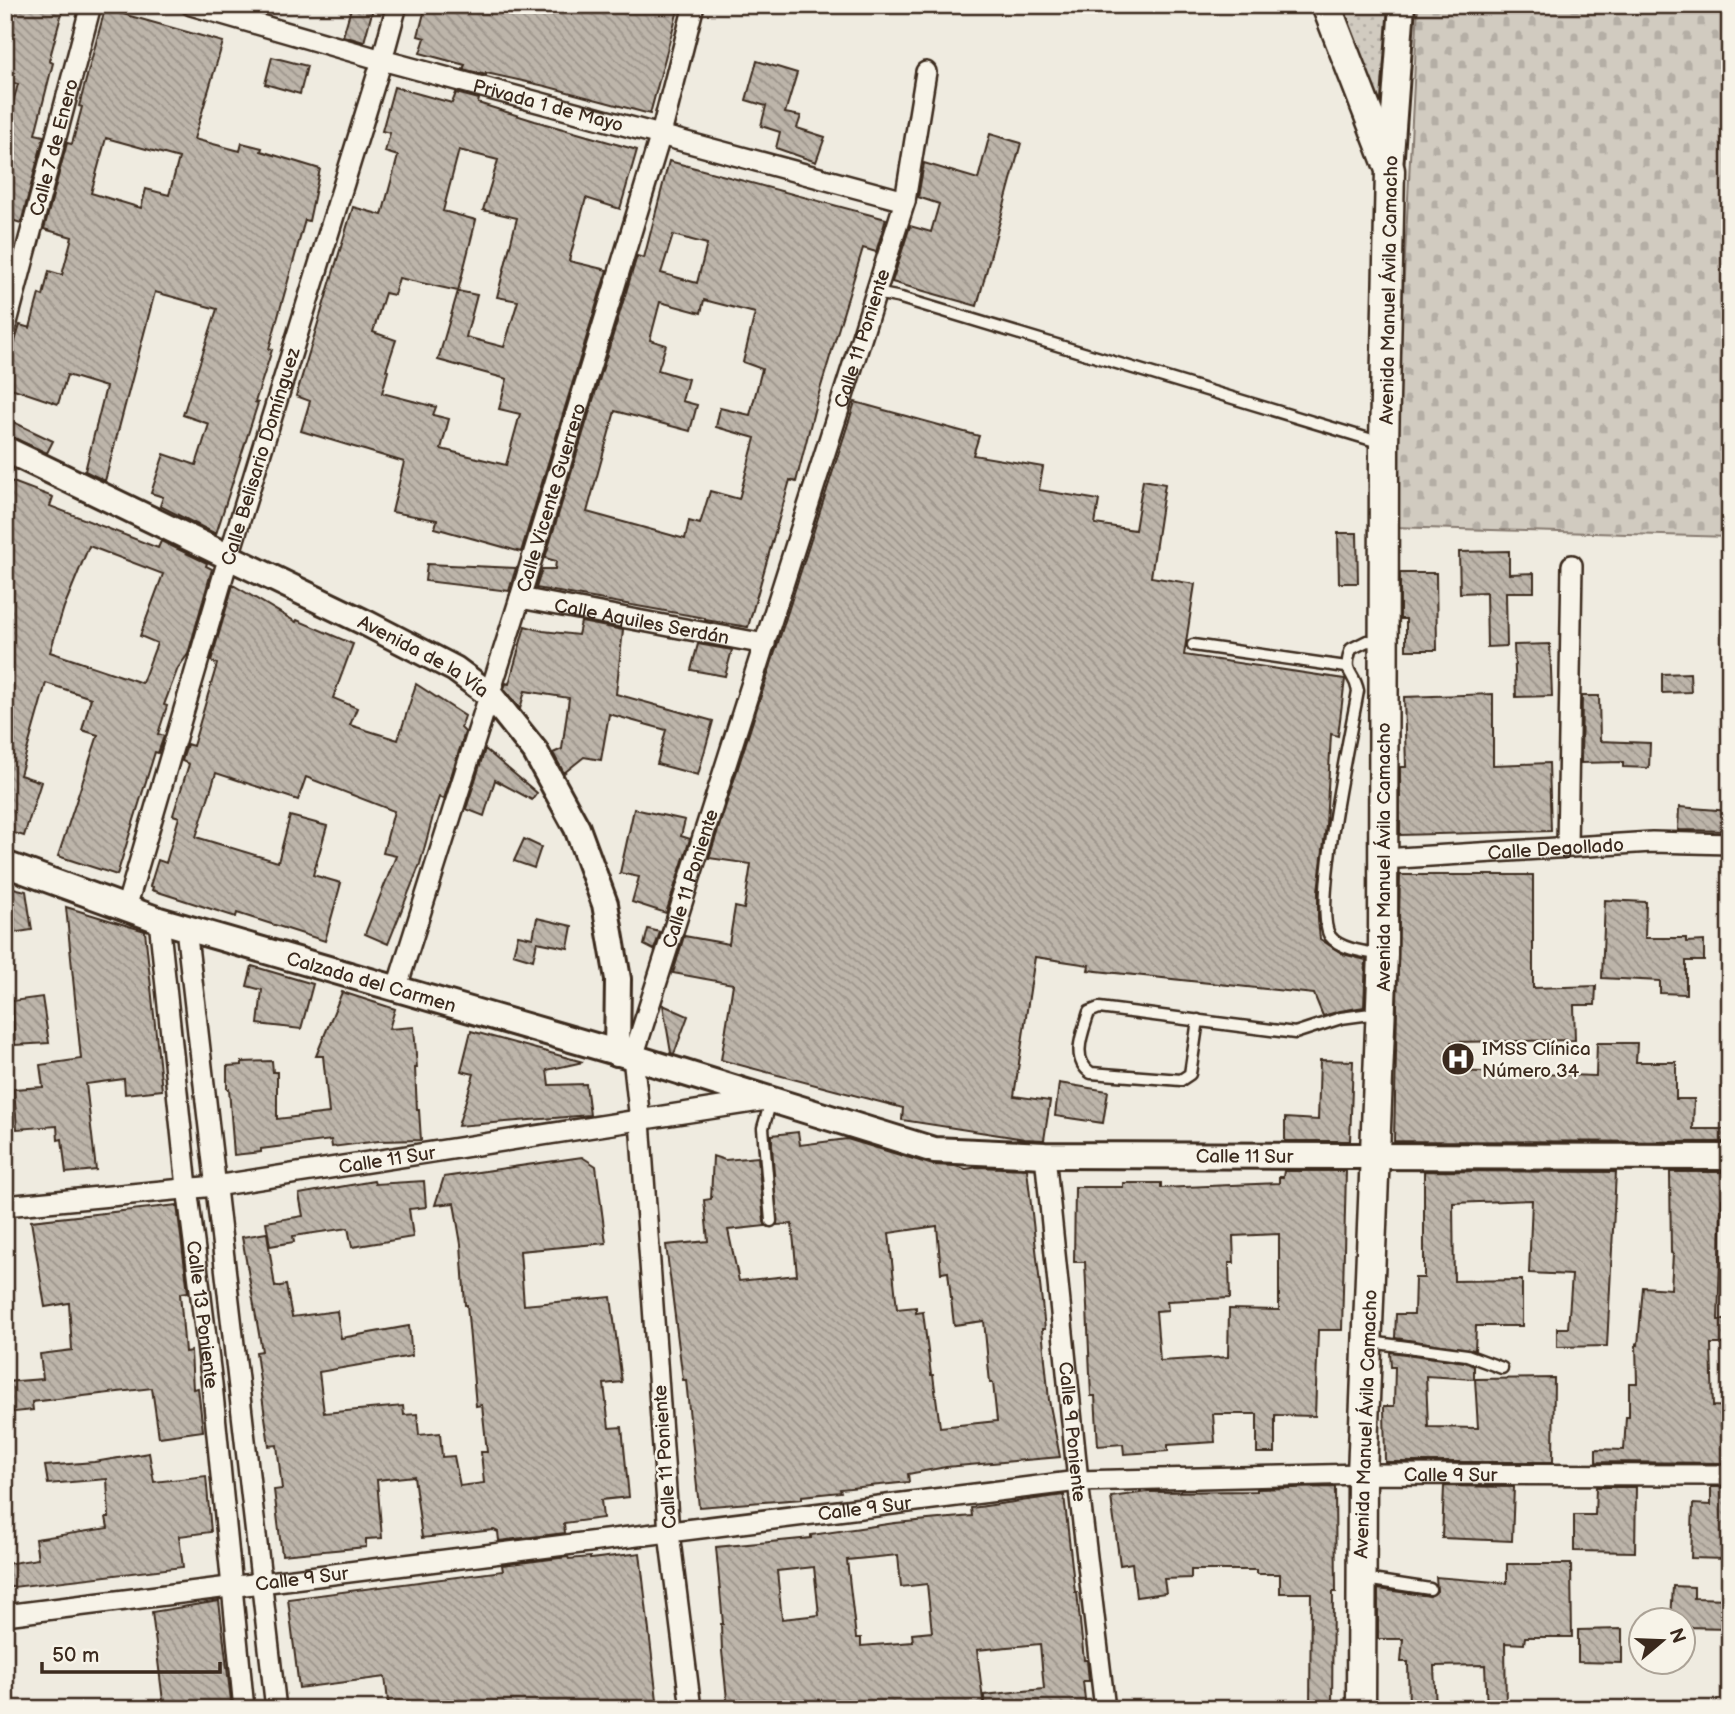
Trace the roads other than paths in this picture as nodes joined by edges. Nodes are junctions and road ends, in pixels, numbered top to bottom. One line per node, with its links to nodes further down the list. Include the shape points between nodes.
1 (91, 5): 13 (street, Calle 7 de Enero)
2 (191, 5): 7 (street, Privada 1 de Mayo)
3 (397, 5): 7 (street, Calle Belisario Domínguez)
4 (694, 5): 9 (street, Calle Vicente Guerrero)
5 (1326, 5): 10 (main road)
6 (1402, 5): 10 (street, Avenida Manuel Ávila Camacho)
7 (382, 60): 9 (street, Privada 1 de Mayo); 16 (street, Calle Belisario Domínguez)
8 (926, 72): 11 (street, Calle 11 Poniente)
9 (661, 134): 11 (street, Privada 1 de Mayo); 18 (street, Calle Vicente Guerrero)
10 (1390, 170): 14 (main road, Avenida Manuel Ávila Camacho)
11 (905, 201): 12 (street, Calle 11 Poniente)
12 (876, 293): 14 (lane); 20 (street, Calle 11 Poniente)
13 (5, 330)
14 (1384, 444): 19 (main road, Avenida Manuel Ávila Camacho)
15 (5, 449): 16 (street, Avenida de la Vía)
16 (229, 556): 23 (street, Avenida de la Vía, via 455,669); 28 (street, Calle Belisario Domínguez)
17 (1572, 565): 25 (street)
18 (520, 598): 20 (street, Calle Aquiles Serdán); 23 (street, Calle Vicente Guerrero)
19 (1384, 642): 22 (lane, via 1367,641 1351,649); 26 (main road, Avenida Manuel Ávila Camacho)
20 (765, 644): 35 (street, Calle 11 Poniente)
21 (1193, 645): 22 (lane)
22 (1346, 667): 31 (lane, via 1358,691 1327,875 1325,926 1340,944)
23 (490, 695): 32 (street, Calle Vicente Guerrero); 35 (street, Avenida de la Vía, via 536,751 577,828 605,904)
24 (1730, 844): 25 (street, Calle Degollado)
25 (1567, 846): 26 (street, Calle Degollado)
26 (1383, 859): 31 (main road, Avenida Manuel Ávila Camacho)
27 (5, 864): 28 (street, Calzada del Carmen)
28 (126, 908): 29 (street, Calzada del Carmen)
29 (159, 920): 30 (street, Calzada del Carmen); 43 (street, Calle 13 Poniente)
30 (186, 928): 32 (street, Calzada del Carmen); 42 (street, Calle 13 Poniente)
31 (1384, 954): 33 (main road, Avenida Manuel Ávila Camacho)
32 (397, 987): 35 (street, Calzada del Carmen)
33 (1381, 1013): 34 (lane, via 1341,1018 1295,1033); 41 (main road, Avenida Manuel Ávila Camacho)
34 (1198, 1020): 34 (lane, via 1099,1008 1089,1012 1079,1059 1091,1073 1181,1080 1190,1074)
35 (625, 1055): 36 (street, Calzada del Carmen); 38 (street, Calle 11 Poniente)
36 (739, 1091): 37 (street, Calle 11 Sur)
37 (769, 1100): 38 (street, Calle 11 Sur); 39 (street, Calle 11 Sur, via 934,1150); 45 (lane, via 763,1128)
38 (640, 1121): 42 (street, Calle 11 Sur); 51 (street, Calle 11 Poniente)
39 (1045, 1155): 41 (street, Calle 11 Sur); 50 (street, Calle 9 Poniente)
40 (1730, 1157): 41 (street, Calle 11 Sur)
41 (1376, 1158): 46 (main road, Avenida Manuel Ávila Camacho)
42 (215, 1186): 43 (street, Calle 11 Sur); 53 (street, Calle 13 Poniente)
43 (187, 1187): 44 (street, Calle 11 Sur); 54 (street, Calle 13 Poniente)
44 (5, 1206)
45 (771, 1221)
46 (1366, 1342): 47 (lane, via 1468,1355); 48 (main road, Avenida Manuel Ávila Camacho)
47 (1502, 1368)
48 (1362, 1474): 49 (street, Calle 9 Sur); 50 (street, Calle 9 Sur); 52 (main road, Avenida Manuel Ávila Camacho)
49 (1730, 1475)
50 (1078, 1481): 51 (street, Calle 9 Sur); 60 (street, Calle 9 Poniente)
51 (669, 1533): 53 (street, Calle 9 Sur); 59 (street, Calle 11 Poniente)
52 (1361, 1578): 55 (lane); 61 (main road, Avenida Manuel Ávila Camacho)
53 (262, 1583): 54 (street, Calle 9 Sur); 58 (street, Calle 13 Poniente)
54 (231, 1587): 56 (street, Calle 9 Sur); 57 (street, Calle 13 Poniente)
55 (1430, 1589)
56 (5, 1615)
57 (244, 1709)
58 (276, 1709)
59 (691, 1709)
60 (1105, 1709)
61 (1361, 1709)

